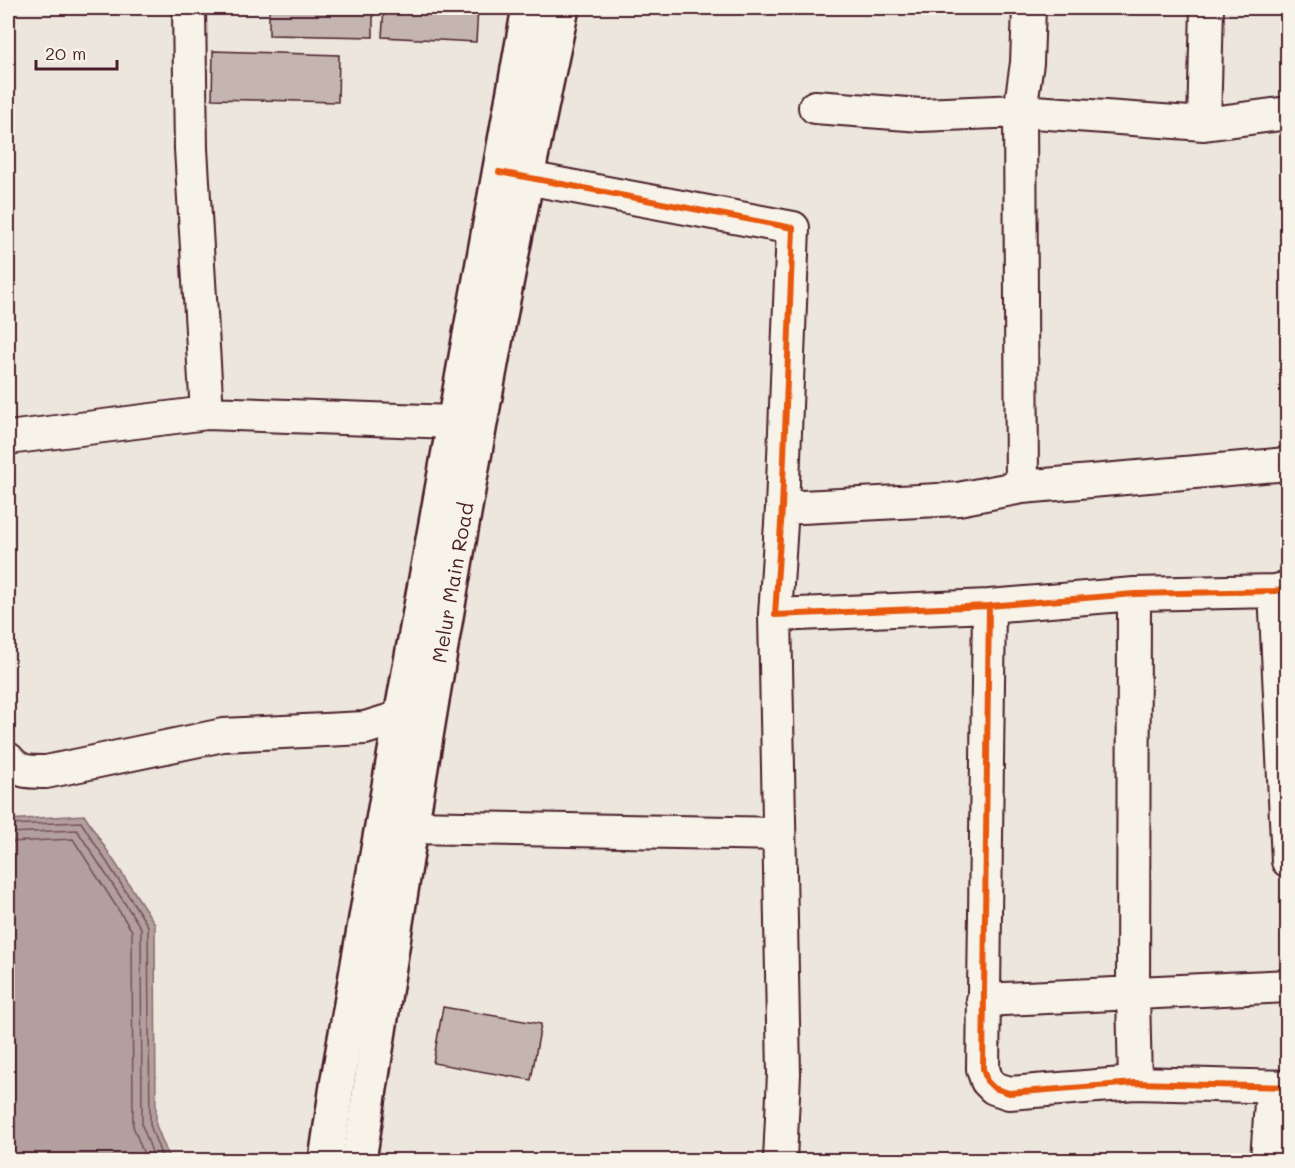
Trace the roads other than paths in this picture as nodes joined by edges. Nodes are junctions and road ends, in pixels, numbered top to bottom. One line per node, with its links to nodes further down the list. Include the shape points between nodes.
1 (189, 8): 11 (street, via 191,149)
2 (530, 8): 10 (main road, Melur Main Road)
3 (562, 8): 10 (main road, Melur Main Road)
4 (1029, 8): 7 (street)
5 (1208, 8): 9 (street)
6 (815, 107): 7 (street, via 921,115)
7 (1020, 111): 9 (street); 15 (street)
8 (1287, 113): 9 (street)
9 (1204, 124)
10 (513, 176): 12 (main road, Melur Main Road); 16 (street, via 793,228); 23 (main road, Melur Main Road, via 470,481)
11 (207, 413): 12 (street); 13 (street)
12 (453, 422): 21 (main road, Melur Main Road)
13 (8, 438)
14 (1287, 464): 15 (street)
15 (1022, 487): 16 (street, via 958,499)
16 (782, 508): 20 (street)
17 (1281, 590): 18 (street); 25 (street)
18 (1134, 594): 19 (street); 27 (street)
19 (989, 606): 20 (street); 28 (street)
20 (775, 615): 24 (street)
21 (401, 717): 22 (street, via 365,728 223,735 46,772 24,772); 31 (main road, Melur Main Road)
22 (8, 759)
23 (410, 827): 24 (street); 32 (main road, Melur Main Road)
24 (779, 834): 33 (street, via 784,1074)
25 (1287, 861)
26 (1287, 986): 27 (street)
27 (1133, 993): 28 (street); 29 (street)
28 (983, 1000): 29 (street, via 983,1069 994,1088 1010,1093)
29 (1135, 1083): 30 (street)
30 (1280, 1087): 34 (street)
31 (326, 1161)
32 (359, 1161)
33 (780, 1161)
34 (1267, 1161)

